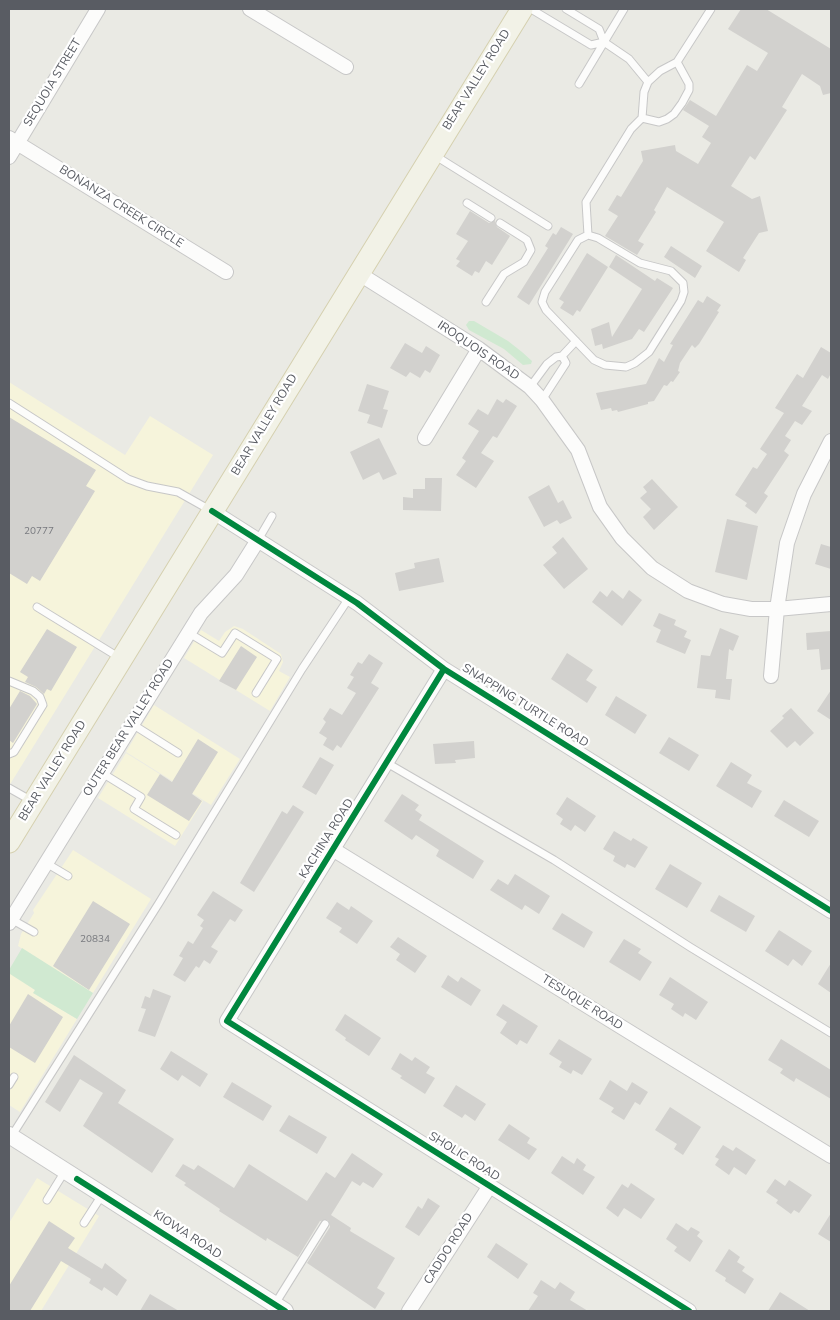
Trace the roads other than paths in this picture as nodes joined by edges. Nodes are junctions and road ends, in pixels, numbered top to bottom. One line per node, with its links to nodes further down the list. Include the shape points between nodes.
1 (98, 9): 14 (street, SEQUOIA STREET)
2 (250, 9): 10 (street)
3 (522, 9): 15 (main road, BEAR VALLEY ROAD)
4 (531, 9): 8 (lane, via 590,45)
5 (566, 9): 8 (lane, via 599,29)
6 (624, 9): 8 (lane)
7 (711, 9): 9 (lane)
8 (604, 42): 11 (lane, via 629,59); 12 (lane)
9 (677, 62): 11 (lane); 13 (lane, via 689,84 682,103 674,114 659,122)
10 (346, 67)
11 (648, 82): 13 (lane)
12 (579, 84)
13 (642, 118): 21 (lane, via 631,129 586,202)
14 (13, 141): 16 (street, SEQUOIA STREET); 22 (street, BONANZA CREEK CIRCLE)
15 (432, 154): 20 (lane); 23 (main road, BEAR VALLEY ROAD)
16 (9, 157)
17 (467, 203): 18 (lane)
18 (490, 218)
19 (500, 223): 24 (lane, via 526,240 531,250 524,262 504,274)
20 (548, 226)
21 (588, 235): 25 (lane, via 578,240 542,302); 25 (lane, via 640,263 671,271 683,283 684,292 649,352 635,364 605,366 594,360)
22 (226, 272)
23 (358, 273): 26 (street, IROQUOIS ROAD); 33 (main road, BEAR VALLEY ROAD)
24 (486, 302)
25 (576, 341): 27 (lane)
26 (479, 349): 28 (street, IROQUOIS ROAD); 31 (street)
27 (562, 356): 28 (lane, via 547,364); 29 (lane, via 566,364)
28 (530, 387): 29 (street, IROQUOIS ROAD)
29 (542, 400): 39 (street, IROQUOIS ROAD, via 578,450 600,507 622,538 652,568 688,591 723,604)
30 (9, 403): 33 (lane, via 128,479 178,492)
31 (425, 438)
32 (831, 441): 39 (street, via 804,494 787,543)
33 (212, 512): 35 (street, SNAPPING TURTLE ROAD); 41 (main road, BEAR VALLEY ROAD)
34 (272, 516): 35 (lane)
35 (258, 540): 36 (street, SNAPPING TURTLE ROAD); 40 (street, OUTER BEAR VALLEY ROAD, via 236,575 201,613)
36 (349, 598): 42 (street, SNAPPING TURTLE ROAD); 65 (lane)
37 (831, 604): 39 (street, IROQUOIS ROAD)
38 (37, 607): 41 (lane)
39 (777, 609): 43 (street)
40 (189, 632): 45 (lane, via 222,653 235,633 277,659); 46 (street, OUTER BEAR VALLEY ROAD)
41 (122, 659): 52 (main road, BEAR VALLEY ROAD)
42 (444, 668): 49 (street, KACHINA ROAD); 58 (street, SNAPPING TURTLE ROAD)
43 (771, 676)
44 (9, 681): 47 (lane, via 33,691 43,705 14,752)
45 (256, 693)
46 (132, 724): 48 (lane); 50 (street, OUTER BEAR VALLEY ROAD)
47 (9, 754)
48 (178, 754)
49 (386, 763): 55 (street, KACHINA ROAD); 62 (lane, via 554,860)
50 (102, 773): 53 (lane, via 141,797 134,809); 56 (street, OUTER BEAR VALLEY ROAD)
51 (9, 788): 52 (lane)
52 (34, 802): 54 (main road, BEAR VALLEY ROAD)
53 (176, 835)
54 (9, 842)
55 (334, 850): 61 (street, KACHINA ROAD); 66 (street, TESUQUE ROAD)
56 (46, 862): 57 (lane); 59 (street, OUTER BEAR VALLEY ROAD)
57 (68, 876)
58 (831, 911)
59 (10, 921): 60 (lane)
60 (34, 932)
61 (227, 1021): 68 (street, SHOLIC ROAD)
62 (831, 1033)
63 (14, 1077): 64 (lane)
64 (9, 1085)
65 (10, 1136): 67 (street, KIOWA ROAD)
66 (831, 1156)
67 (65, 1171): 69 (street, KIOWA ROAD); 70 (lane)
68 (488, 1187): 74 (street, CADDO ROAD); 75 (street, SHOLIC ROAD)
69 (102, 1195): 71 (lane); 73 (street, KIOWA ROAD)
70 (47, 1200)
71 (84, 1223)
72 (325, 1224): 73 (lane)
73 (280, 1308)
74 (409, 1311)
75 (689, 1311)

